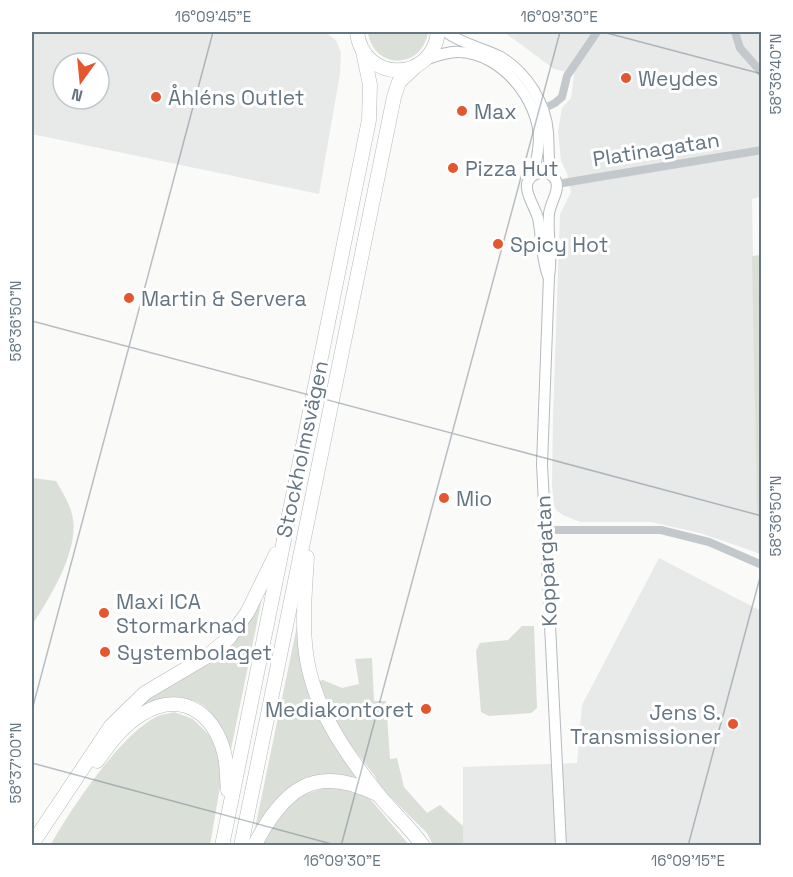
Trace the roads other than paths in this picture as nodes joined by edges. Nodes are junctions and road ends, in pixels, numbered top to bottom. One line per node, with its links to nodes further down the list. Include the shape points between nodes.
1 (438, 32): 6 (highway, Stockholmsvägen, via 435,47)
2 (446, 32): 8 (street, via 499,56 516,69 531,86)
3 (597, 32): 8 (street, via 567,76 562,97)
4 (735, 32): 7 (street, via 740,48)
5 (357, 39): 6 (highway, via 375,63 390,70 407,70); 17 (highway, Stockholmsvägen, via 370,85 369,120)
6 (420, 64): 8 (street, via 448,53 482,57 507,74); 15 (highway, Stockholmsvägen, via 399,82 394,97)
7 (762, 73)
8 (539, 111): 10 (street); 11 (street, via 548,131)
9 (762, 150): 11 (street, Platinagatan)
10 (532, 176): 11 (street, via 541,172); 13 (street, via 527,189)
11 (554, 179): 12 (street)
12 (553, 197): 13 (street, via 544,202); 14 (street, Koppargatan, via 549,215)
13 (531, 198): 14 (street, Koppargatan)
14 (549, 276): 16 (street, Koppargatan, via 542,464)
15 (310, 508): 19 (highway, via 306,656 333,732); 24 (highway, Stockholmsvägen)
16 (545, 530): 18 (street, via 661,530 709,542); 27 (street, Koppargatan)
17 (285, 533): 20 (highway, Stockholmsvägen); 21 (highway, via 238,628 206,657 145,693 111,726)
18 (762, 565)
19 (379, 795): 25 (highway, via 341,780 311,783 278,807); 26 (highway)
20 (229, 810): 22 (highway, via 226,763 214,729 189,706 163,706 142,714 116,736); 23 (highway, Stockholmsvägen)
21 (32, 844)
22 (43, 846)
23 (222, 846)
24 (241, 846)
25 (254, 846)
26 (423, 846)
27 (561, 846)

